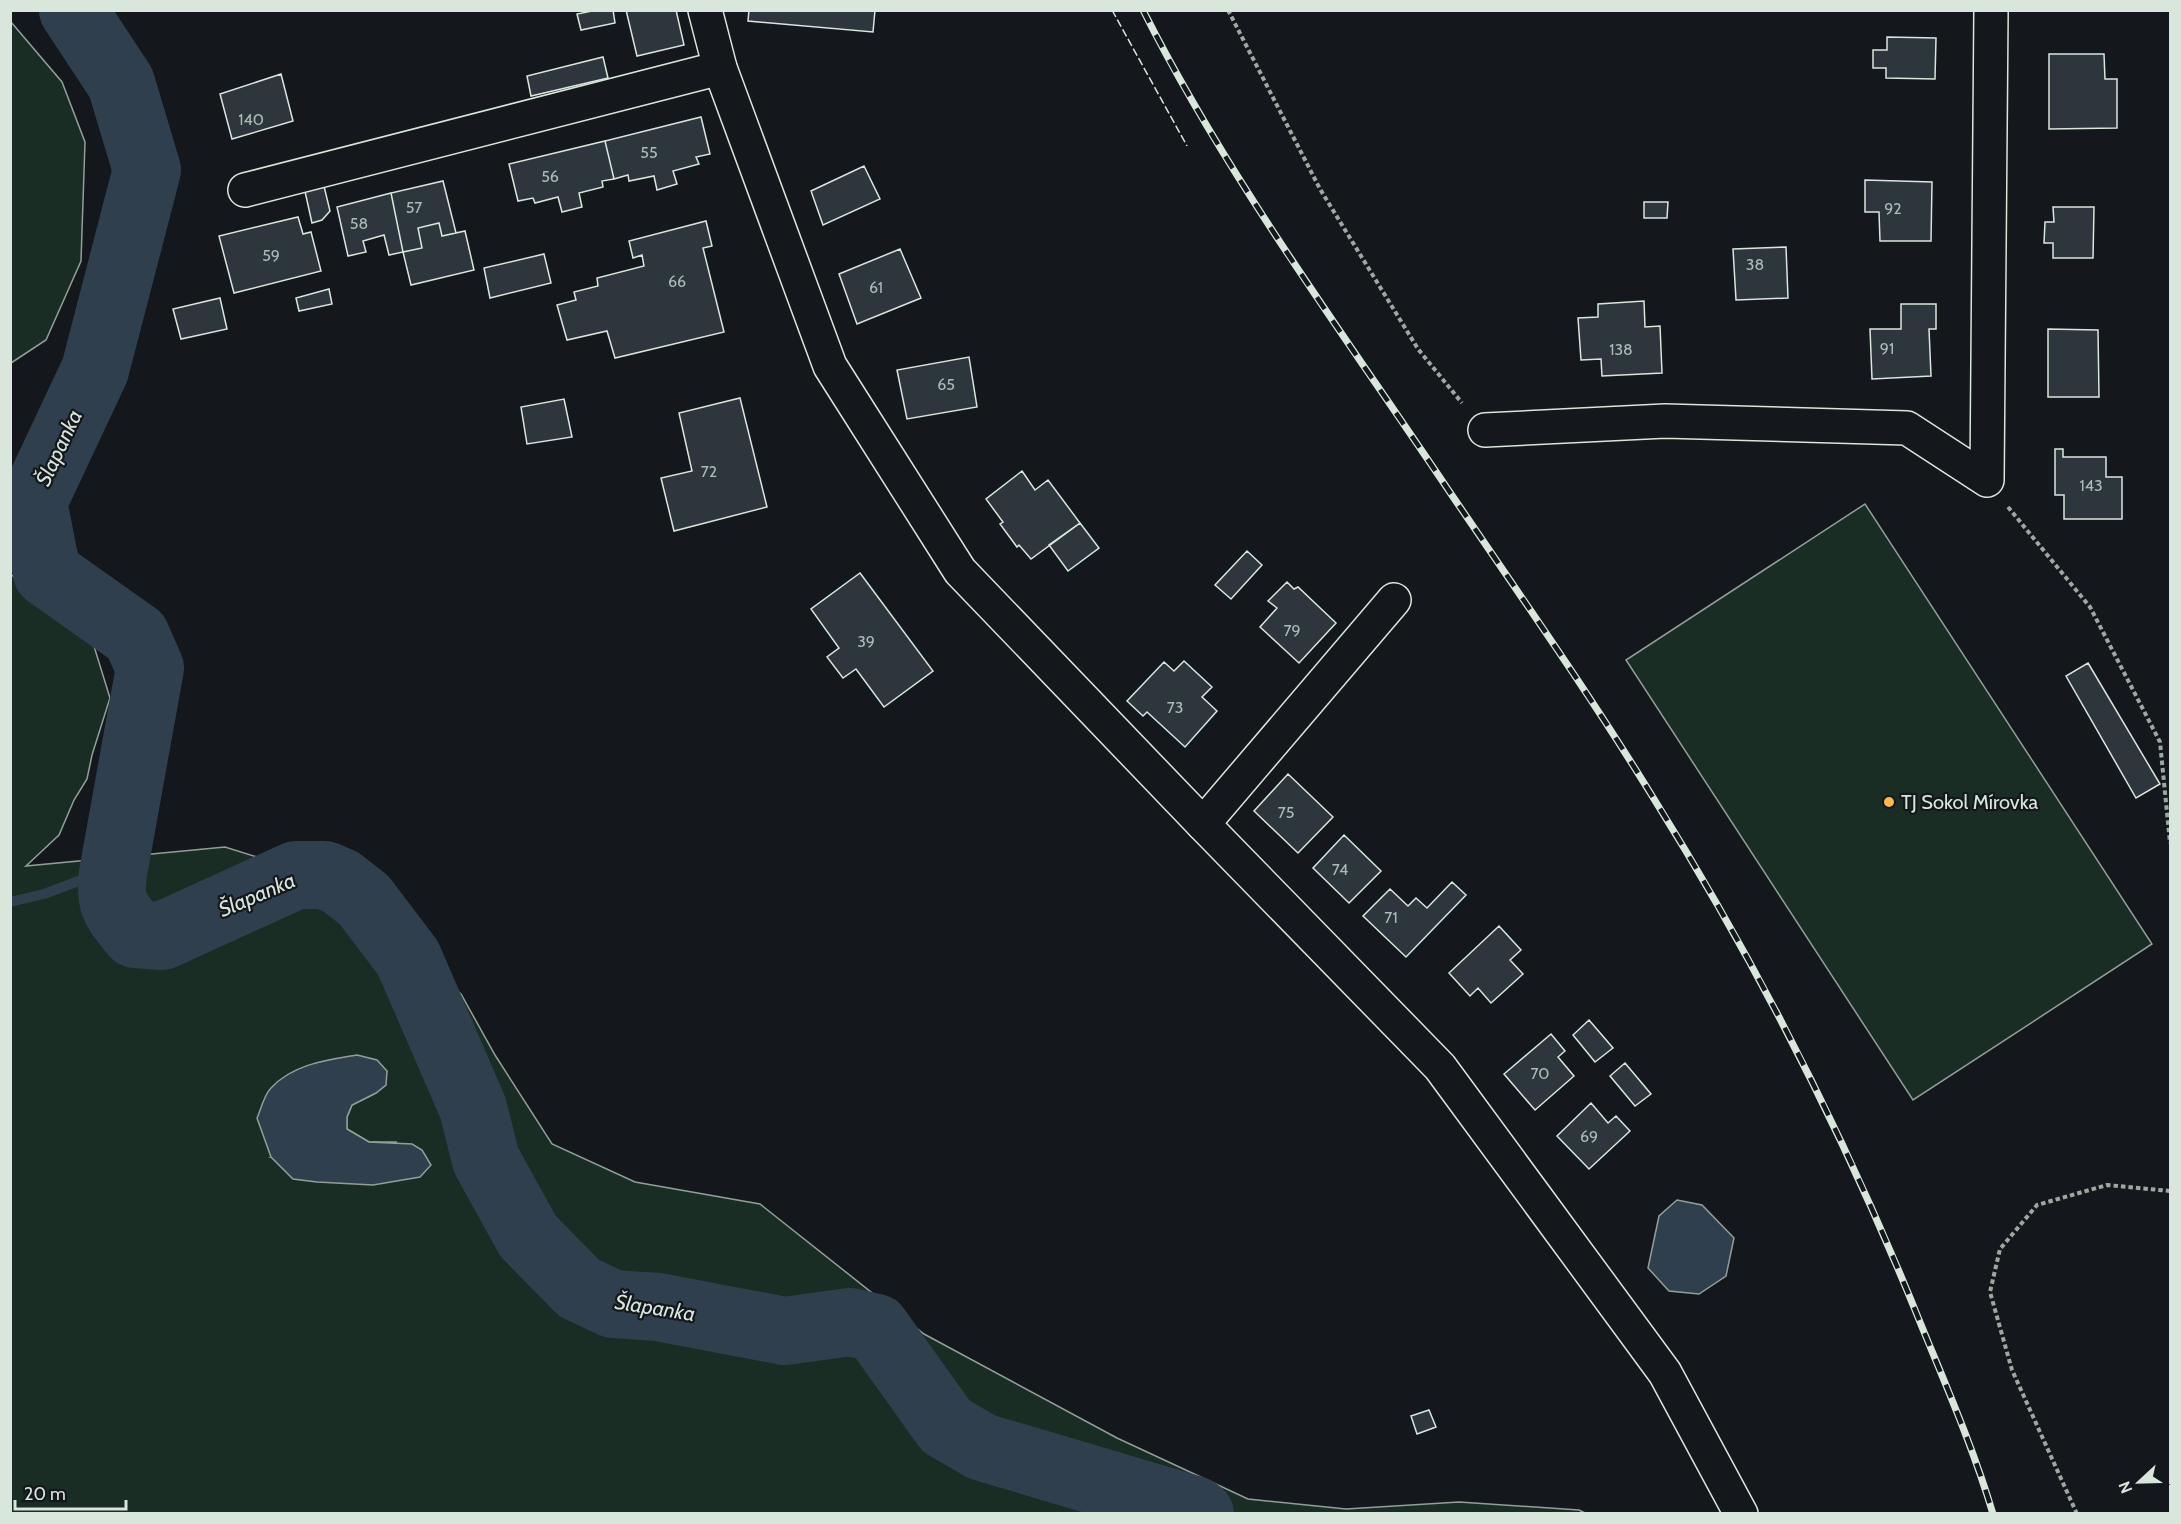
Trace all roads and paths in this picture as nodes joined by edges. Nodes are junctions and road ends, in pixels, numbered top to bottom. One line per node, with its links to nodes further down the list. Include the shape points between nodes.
1 (705, 10): 4 (street)
2 (1228, 10): 6 (path, via 1320,189 1356,249 1418,349)
3 (1991, 10): 7 (street)
4 (720, 68): 5 (street); 9 (street, via 830,366 947,551 960,571)
5 (245, 190)
6 (1485, 430): 7 (street, via 1665,421 1907,428)
7 (1987, 480): 10 (path, via 2090,607 2160,742)
8 (1394, 600): 9 (street)
9 (1203, 824): 12 (street, via 1440,1067 1665,1373)
10 (2170, 843)
11 (2170, 1191): 13 (path, via 2108,1185 2037,1205 2000,1249 1990,1292 2012,1370)
12 (1741, 1514)
13 (2077, 1514)

